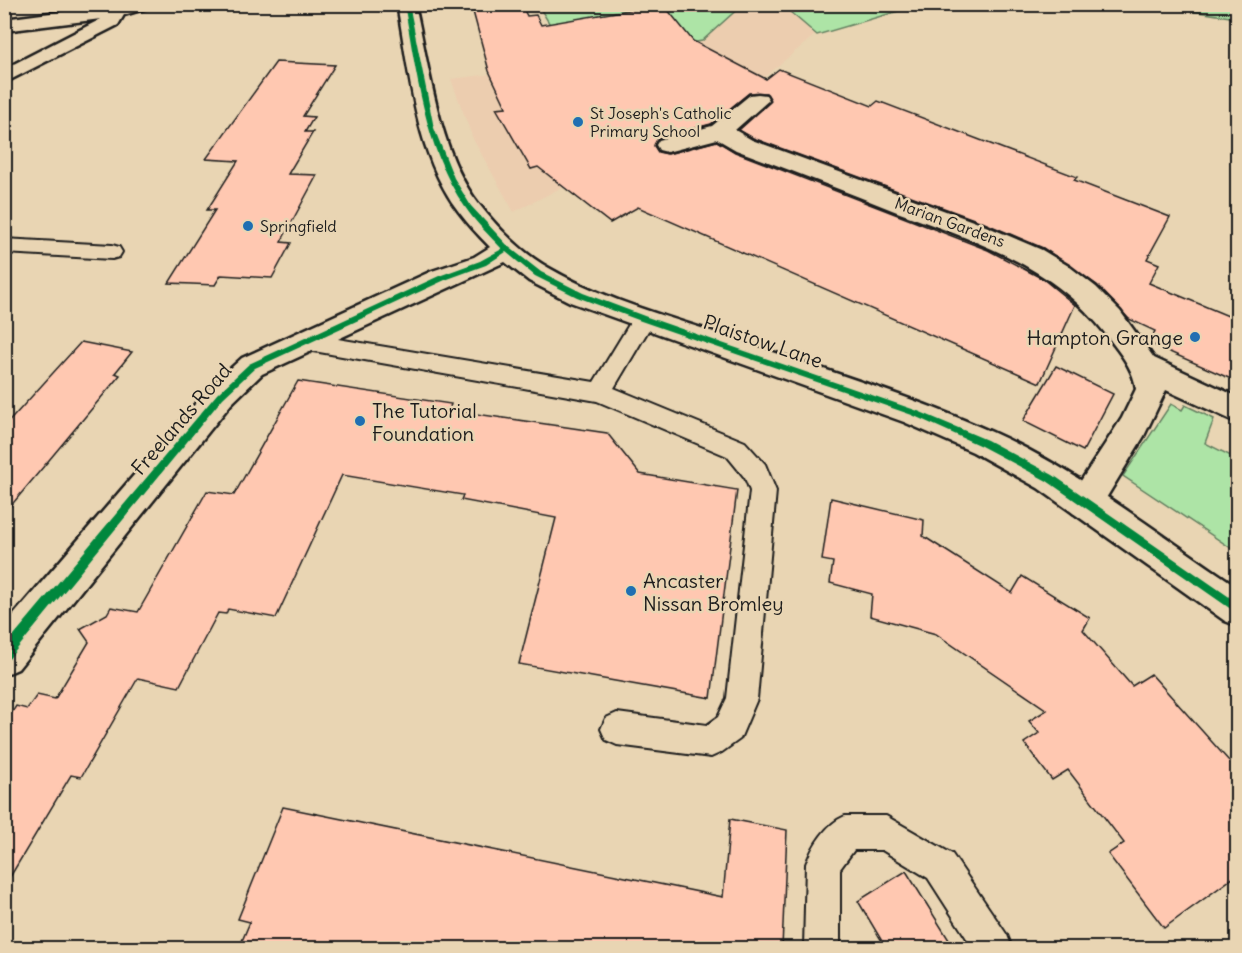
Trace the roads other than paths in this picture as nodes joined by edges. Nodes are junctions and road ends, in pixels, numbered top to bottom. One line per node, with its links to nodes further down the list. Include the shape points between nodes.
1 (140, 4): 3 (street)
2 (406, 4): 10 (street, Plaistow Lane, via 431,128 443,159 468,207)
3 (117, 11): 4 (street); 5 (street, via 111,21)
4 (4, 25)
5 (4, 76)
6 (758, 100): 7 (street)
7 (720, 131): 8 (street); 14 (street, Marian Gardens, via 744,145 1024,251 1063,273 1099,304)
8 (667, 145)
9 (4, 246): 11 (lane)
10 (506, 249): 12 (street, Plaistow Lane, via 538,274); 13 (street, Freelands Road)
11 (112, 252)
12 (644, 319): 15 (lane); 17 (street, Plaistow Lane, via 915,413 984,443 1050,478)
13 (308, 342): 15 (lane); 19 (street, Freelands Road, via 252,366 220,396)
14 (1143, 366): 16 (street); 17 (street, Marian Gardens, via 1151,389 1145,408)
15 (600, 392): 20 (lane, via 736,449 756,471 763,491 742,699 729,728 711,741)
16 (1238, 411)
17 (1085, 503): 18 (street, Plaistow Lane)
18 (1238, 609)
19 (4, 656)
20 (617, 729)
21 (822, 948): 22 (lane, via 824,864 845,833 886,833 940,866)
22 (994, 948)

